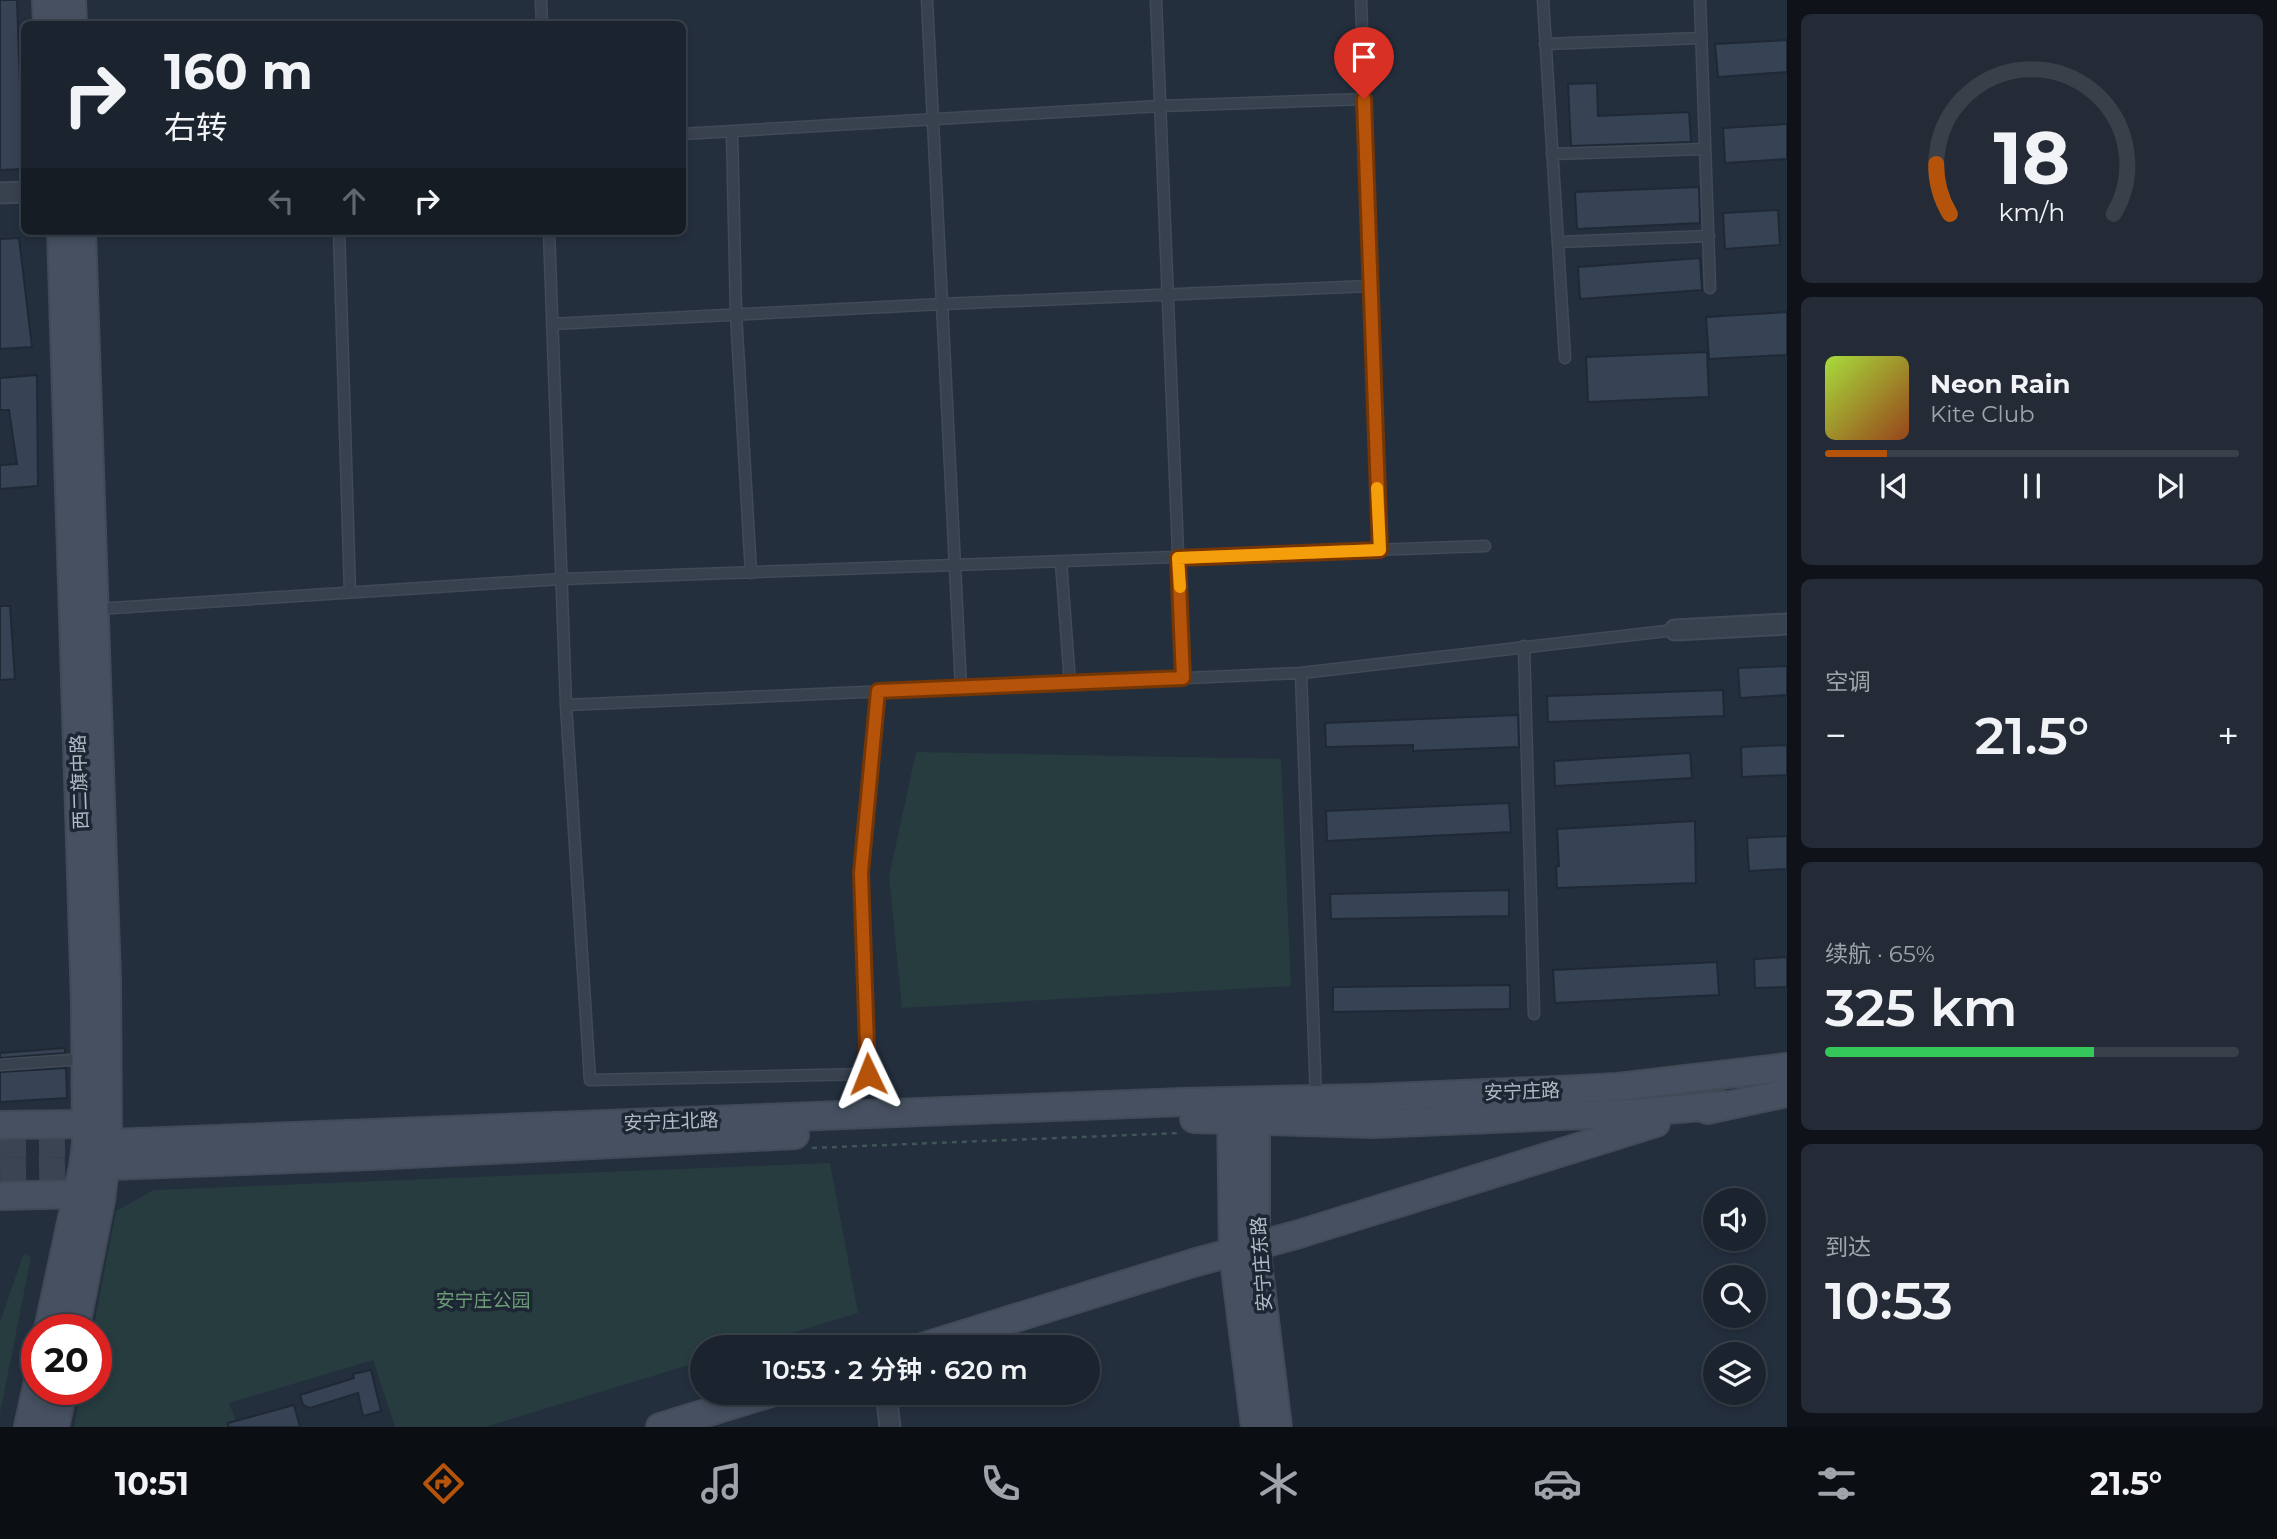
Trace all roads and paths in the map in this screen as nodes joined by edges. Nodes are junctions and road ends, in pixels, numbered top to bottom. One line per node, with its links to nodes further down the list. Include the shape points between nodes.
1 (46, 0): 9 (main road)
2 (72, 0): 10 (main road)
3 (541, 0): 11 (lane)
4 (927, 0): 16 (lane)
5 (1156, 0): 15 (lane)
6 (1361, 0): 14 (lane)
7 (1543, 0): 13 (lane)
8 (1700, 0): 12 (lane)
9 (47, 21)
10 (73, 21)
11 (542, 21)
12 (1701, 38): 13 (lane); 19 (lane)
13 (1545, 44): 20 (lane)
14 (1364, 99): 15 (lane); 29 (lane)
15 (1160, 106): 16 (lane); 31 (lane)
16 (933, 119): 17 (lane); 32 (lane)
17 (732, 131): 18 (lane); 33 (lane)
18 (686, 134)
19 (1705, 149): 20 (lane); 27 (lane)
20 (1552, 154): 28 (lane)
21 (21, 192): 22 (street)
22 (0, 193)
23 (61, 235): 55 (main road, 西二旗中路)
24 (82, 235): 44 (main road, 西二旗中路)
25 (338, 235): 43 (lane)
26 (549, 235): 34 (lane)
27 (1709, 236): 28 (lane); 30 (lane)
28 (1558, 242): 35 (lane)
29 (1370, 286): 31 (lane); 37 (lane)
30 (1710, 288)
31 (1168, 294): 32 (lane); 38 (lane)
32 (942, 304): 33 (lane); 40 (lane)
33 (736, 314): 34 (lane); 41 (lane)
34 (552, 324): 42 (lane)
35 (1564, 358)
36 (1485, 546): 37 (lane)
37 (1380, 550): 38 (lane)
38 (1178, 558): 39 (lane); 49 (lane)
39 (1061, 562): 40 (lane); 50 (lane)
40 (955, 566): 41 (lane); 51 (lane)
41 (751, 573): 42 (lane)
42 (561, 579): 43 (lane); 53 (lane)
43 (350, 592): 44 (lane)
44 (93, 610): 63 (main road, 西二旗中路, via 107,981)
45 (1787, 624): 46 (street)
46 (1675, 630): 47 (lane)
47 (1524, 646): 48 (lane); 54 (lane)
48 (1301, 673): 49 (lane); 59 (lane)
49 (1183, 678): 50 (lane)
50 (1070, 683): 51 (lane)
51 (961, 688): 52 (lane)
52 (878, 691): 53 (lane); 53 (lane, via 861,873 868,1074 590,1080)
53 (566, 705)
54 (1534, 1014)
55 (85, 1059): 56 (lane); 63 (main road, 西二旗中路)
56 (0, 1065)
57 (1787, 1067): 59 (main road, 安宁庄路, via 1618,1087)
58 (1787, 1093): 60 (main road, 安宁庄路)
59 (1316, 1099): 61 (main road, 安宁庄路)
60 (1724, 1105): 61 (main road, 安宁庄路, via 1374,1124); 66 (main road, 安宁庄路, via 1618,1133)
61 (1244, 1111): 63 (main road, 安宁庄北路); 66 (main road, 安宁庄东路)
62 (0, 1125): 63 (main road, 安宁庄北路)
63 (93, 1149): 64 (main road, 西二旗中路); 68 (main road, 西二旗中路, via 101,1200)
64 (77, 1194): 65 (main road); 67 (main road, 西二旗中路)
65 (0, 1196)
66 (1245, 1249): 69 (main road, 安宁庄路); 78 (main road, 安宁庄东路); 79 (main road, 安宁庄东路)
67 (51, 1314)
68 (78, 1314)
69 (962, 1335)
70 (33, 1405): 74 (main road)
71 (60, 1405): 75 (main road)
72 (732, 1405): 76 (main road)
73 (887, 1405): 77 (street)
74 (28, 1427)
75 (55, 1427)
76 (660, 1427)
77 (890, 1427)
78 (1255, 1427)
79 (1278, 1427)

